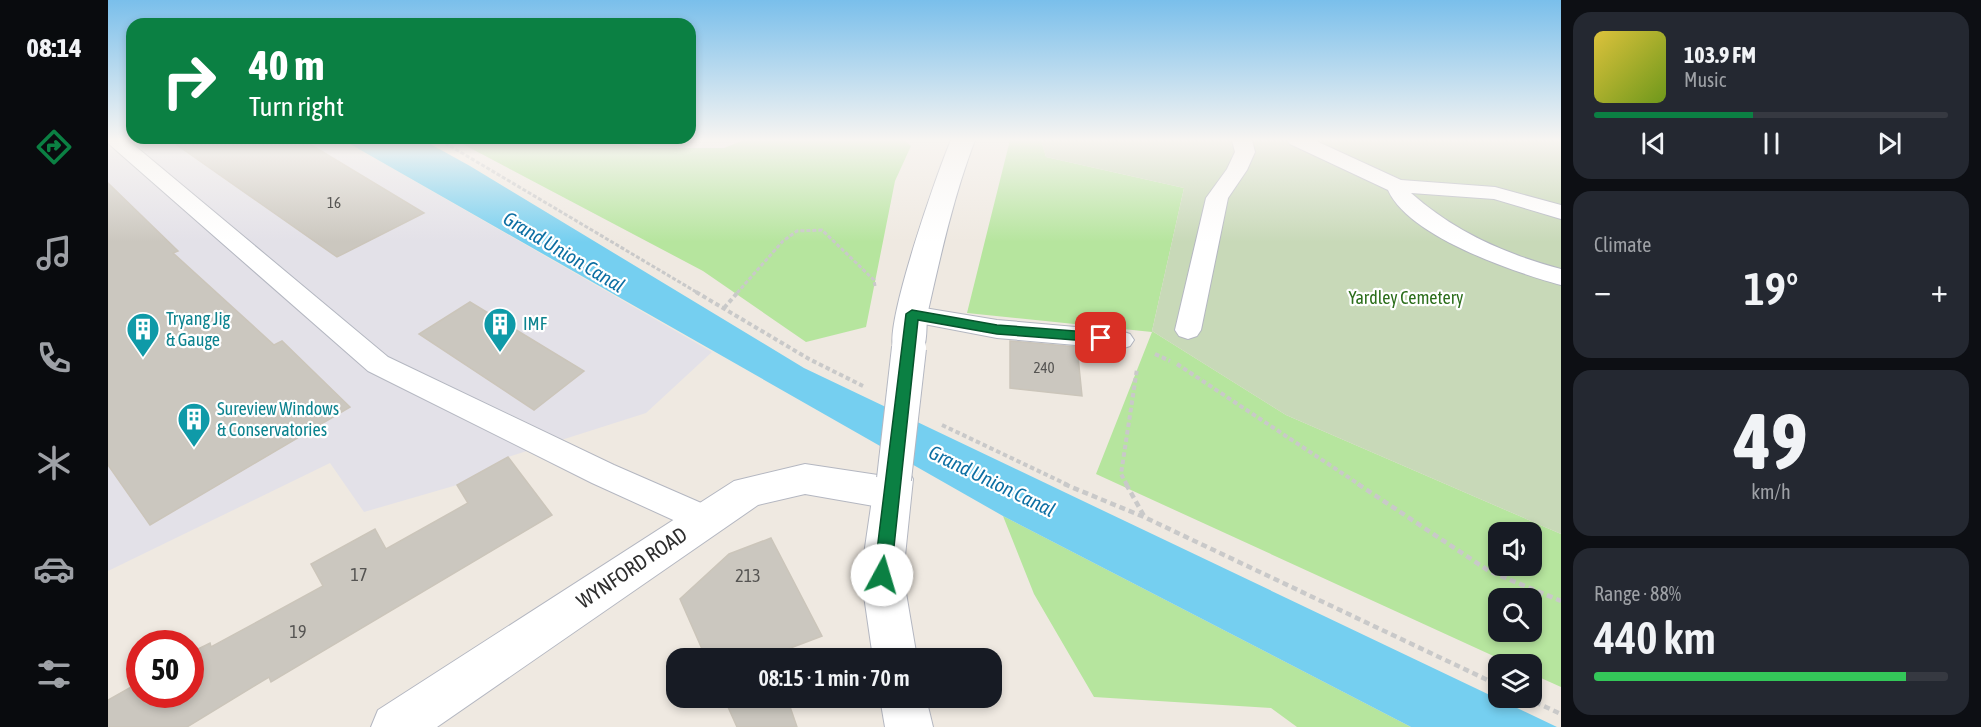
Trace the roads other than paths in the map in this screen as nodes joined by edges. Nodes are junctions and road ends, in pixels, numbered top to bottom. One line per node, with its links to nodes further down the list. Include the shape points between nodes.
1 (156, 174): 12 (lane, via 378,364)
2 (949, 174): 8 (main road)
3 (1234, 174): 9 (lane, via 1217,198)
4 (1371, 174): 5 (lane)
5 (1397, 186): 6 (lane, via 1495,193); 7 (lane, via 1402,197 1440,228 1494,255)
6 (1561, 212)
7 (1561, 277)
8 (912, 320): 10 (lane); 11 (main road, bridge)
9 (1188, 330)
10 (1121, 340)
11 (893, 486): 12 (main road, WYNFORD ROAD, via 805,479 748,492); 13 (main road, via 882,575)
12 (704, 519): 15 (main road, WYNFORD ROAD)
13 (893, 648)
14 (905, 708): 16 (main road)
15 (395, 727)
16 (909, 727)

